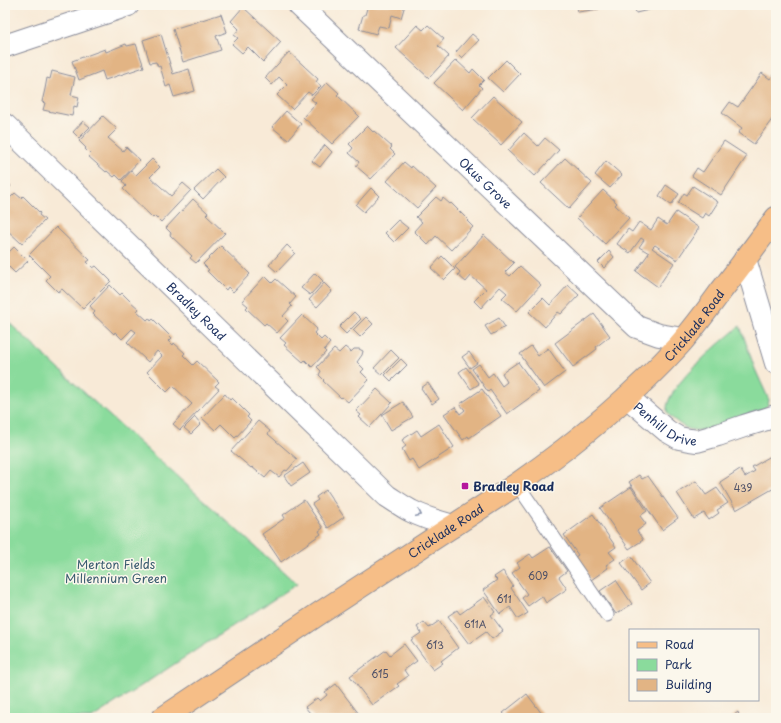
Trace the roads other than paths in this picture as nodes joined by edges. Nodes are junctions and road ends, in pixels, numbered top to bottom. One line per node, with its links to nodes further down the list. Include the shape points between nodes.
1 (128, 5): 3 (street)
2 (299, 5): 7 (street, Okus Grove, via 637,327)
3 (5, 46)
4 (5, 125): 12 (street, Bradley Road, one-way to 12, via 387,496 411,511)
5 (776, 218): 6 (main road, Cricklade Road)
6 (746, 259): 7 (main road, Cricklade Road); 8 (street)
7 (683, 340): 9 (main road, Cricklade Road)
8 (776, 363)
9 (627, 397): 10 (street, Penhill Drive, via 678,438 697,441); 11 (main road, Cricklade Road, via 583,436)
10 (776, 416)
11 (517, 484): 12 (main road, Cricklade Road); 13 (lane)
12 (453, 526): 14 (main road, Cricklade Road)
13 (607, 615)
14 (163, 718)

